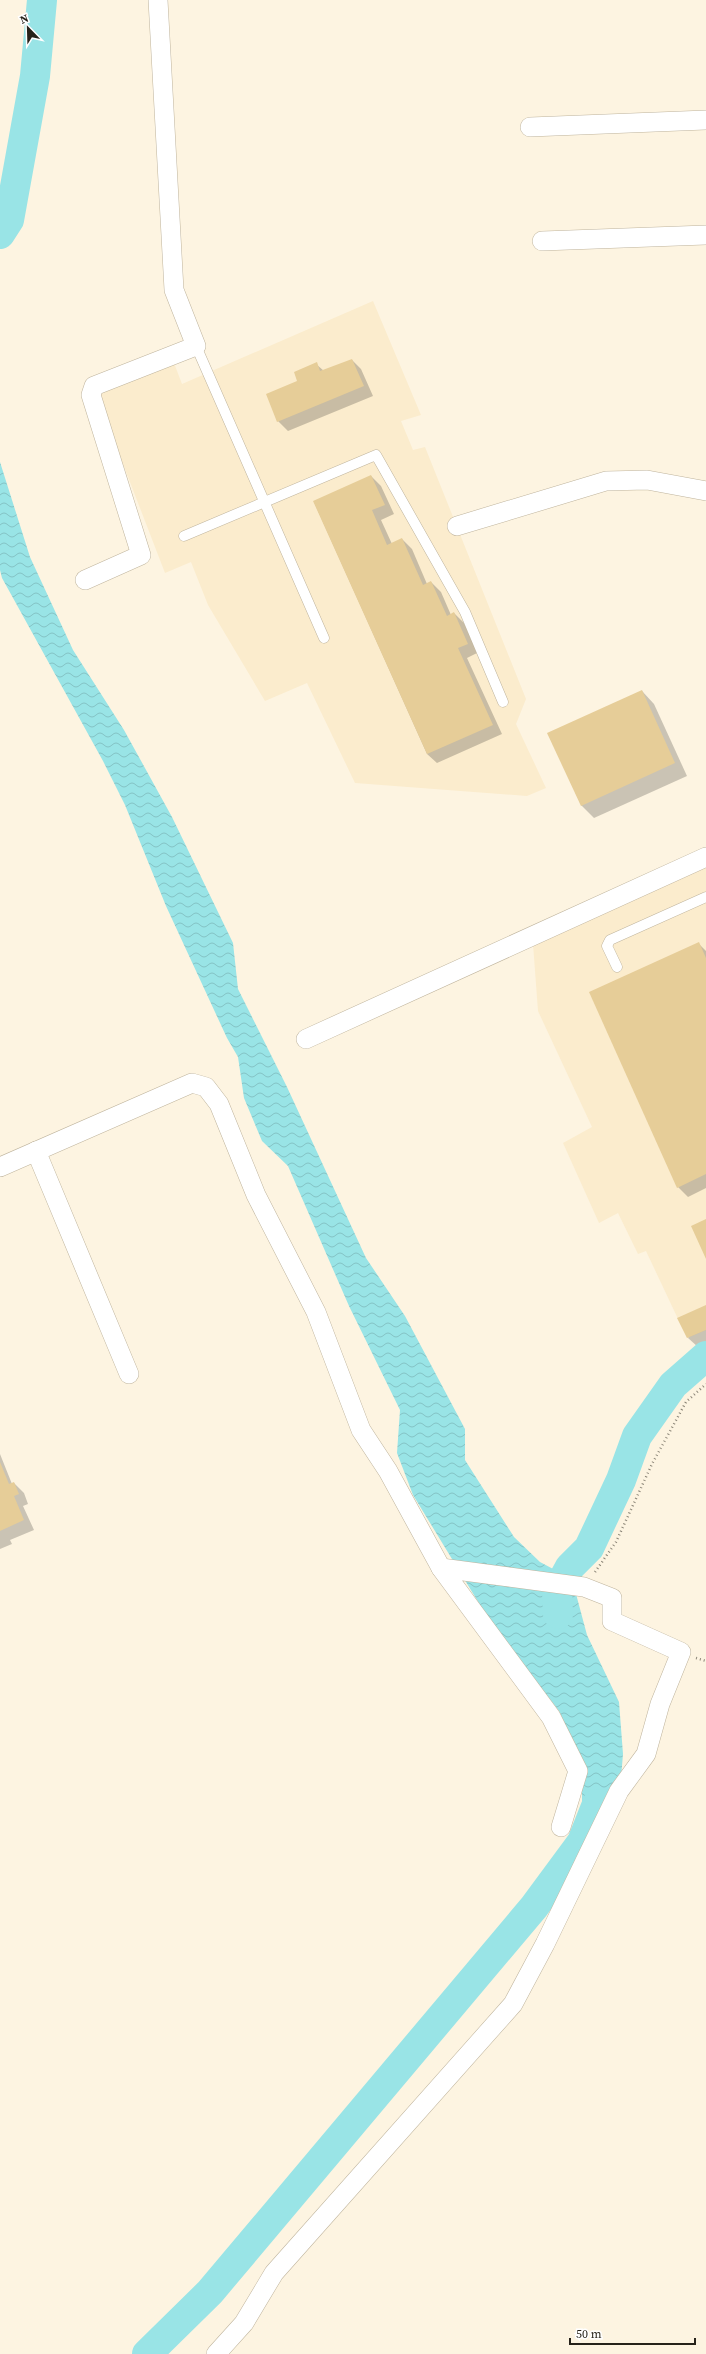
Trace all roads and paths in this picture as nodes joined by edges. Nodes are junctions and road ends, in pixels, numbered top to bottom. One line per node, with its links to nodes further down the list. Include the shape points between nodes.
1 (158, 0): 6 (street, via 174,290)
2 (706, 120): 3 (street)
3 (530, 127)
4 (706, 235): 5 (street)
5 (542, 241)
6 (196, 346): 8 (lane); 11 (street, via 94,386 91,395 141,555)
7 (706, 491): 9 (street, via 647,480 606,481)
8 (264, 502): 10 (lane); 12 (lane); 13 (lane, via 376,455 465,612)
9 (457, 526)
10 (184, 536)
11 (85, 580)
12 (324, 638)
13 (503, 702)
14 (706, 857): 17 (street)
15 (706, 897): 16 (lane, via 610,940 607,946)
16 (617, 968)
17 (306, 1038)
18 (36, 1152): 19 (street); 20 (street); 22 (street, via 192,1083 206,1087 219,1104 256,1195 316,1312 361,1430)
19 (0, 1167)
20 (130, 1374)
21 (706, 1384): 23 (path, via 686,1402 652,1464 616,1542)
22 (448, 1569): 23 (street); 24 (street, via 551,1717 578,1771)
23 (583, 1587): 25 (street, via 612,1598 612,1620 681,1652 660,1704 646,1754 619,1791 513,2004 274,2273 244,2323)
24 (561, 1827)
25 (216, 2354)

